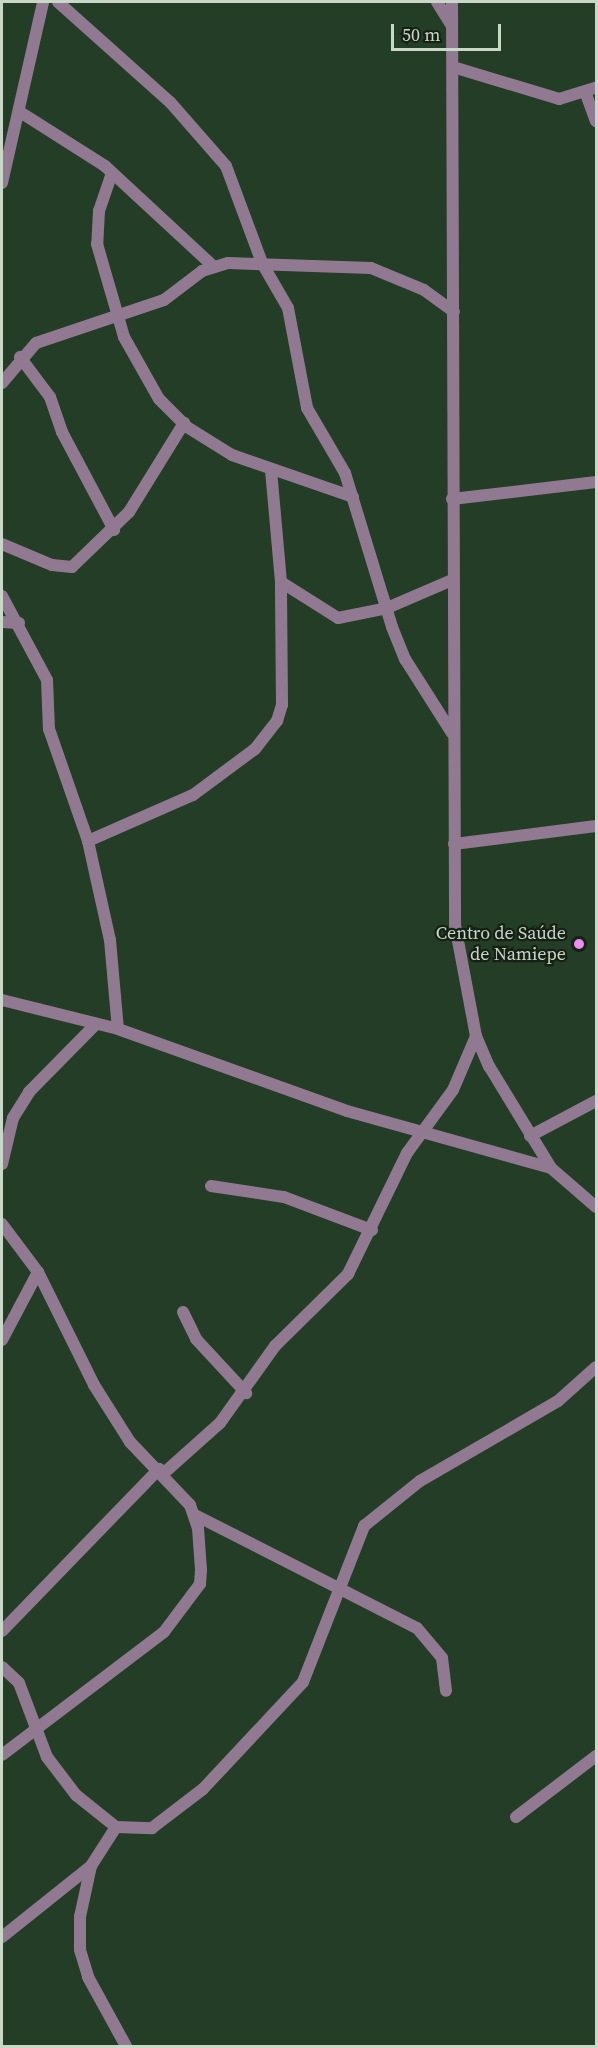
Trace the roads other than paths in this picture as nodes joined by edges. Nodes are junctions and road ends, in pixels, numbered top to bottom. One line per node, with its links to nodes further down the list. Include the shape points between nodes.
1 (43, 2): 8 (street)
2 (58, 2): 12 (street, via 216,152 249,219)
3 (437, 2): 5 (street)
4 (452, 2): 5 (street)
5 (452, 27): 6 (street)
6 (453, 67): 7 (street, via 539,96); 15 (street)
7 (591, 91): 9 (street)
8 (20, 112): 10 (street); 11 (street)
9 (597, 121)
10 (112, 173): 13 (street); 14 (street, via 97,226)
11 (2, 183)
12 (262, 263): 13 (street); 15 (street, via 371,268 424,290); 21 (street, via 288,309 311,420 345,473)
13 (213, 266): 14 (street, via 164,300)
14 (116, 312): 16 (street, via 36,342); 18 (street, via 148,382)
15 (454, 312): 22 (street)
16 (20, 357): 17 (street); 23 (street, via 50,397 62,432)
17 (2, 383)
18 (184, 423): 19 (street, via 232,455); 23 (street)
19 (271, 470): 21 (street); 26 (street)
20 (597, 482): 22 (street)
21 (353, 497): 28 (street)
22 (452, 499): 25 (street)
23 (114, 530): 24 (street, via 65,568)
24 (2, 544)
25 (452, 580): 28 (street); 31 (street)
26 (280, 582): 28 (street, via 332,618); 33 (street, via 282,705 266,737 193,795)
27 (2, 596): 30 (street)
28 (387, 608): 31 (street, via 405,659)
29 (2, 622): 30 (street)
30 (20, 623): 33 (street, via 47,680 52,740)
31 (452, 733): 34 (street)
32 (597, 826): 34 (street)
33 (88, 841): 37 (street, via 110,940)
34 (454, 844): 38 (street, via 455,925)
35 (2, 1000): 36 (street)
36 (95, 1025): 37 (street); 42 (street, via 18,1108)
37 (118, 1029): 40 (street)
38 (476, 1036): 40 (street, via 453,1090); 41 (street)
39 (597, 1101): 41 (street)
40 (419, 1132): 43 (street); 47 (street)
41 (530, 1136): 43 (street)
42 (2, 1164)
43 (551, 1167): 45 (street)
44 (211, 1186): 47 (street, via 284,1197)
45 (597, 1208)
46 (2, 1227): 48 (street)
47 (372, 1230): 52 (street, via 348,1274 275,1346)
48 (38, 1272): 50 (street); 53 (street, via 94,1385 130,1442)
49 (183, 1312): 52 (street, via 195,1339)
50 (2, 1340)
51 (597, 1367): 55 (street, via 558,1401 420,1481 372,1518 357,1539)
52 (246, 1393): 53 (street, via 208,1436)
53 (162, 1471): 54 (street); 56 (street)
54 (195, 1515): 55 (street); 59 (street, via 200,1584 164,1632 83,1690)
55 (341, 1589): 58 (street, via 417,1628 442,1658); 63 (street, via 303,1682 203,1789 152,1828)
56 (2, 1631)
57 (2, 1667): 59 (street, via 19,1683)
58 (446, 1690)
59 (39, 1730): 60 (street); 63 (street, via 52,1766 94,1813)
60 (2, 1755)
61 (597, 1756): 62 (street)
62 (516, 1817)
63 (116, 1827): 64 (street)
64 (91, 1866): 65 (street); 66 (street, via 80,1917 80,1950 87,1977)
65 (2, 1937)
66 (126, 2046)

